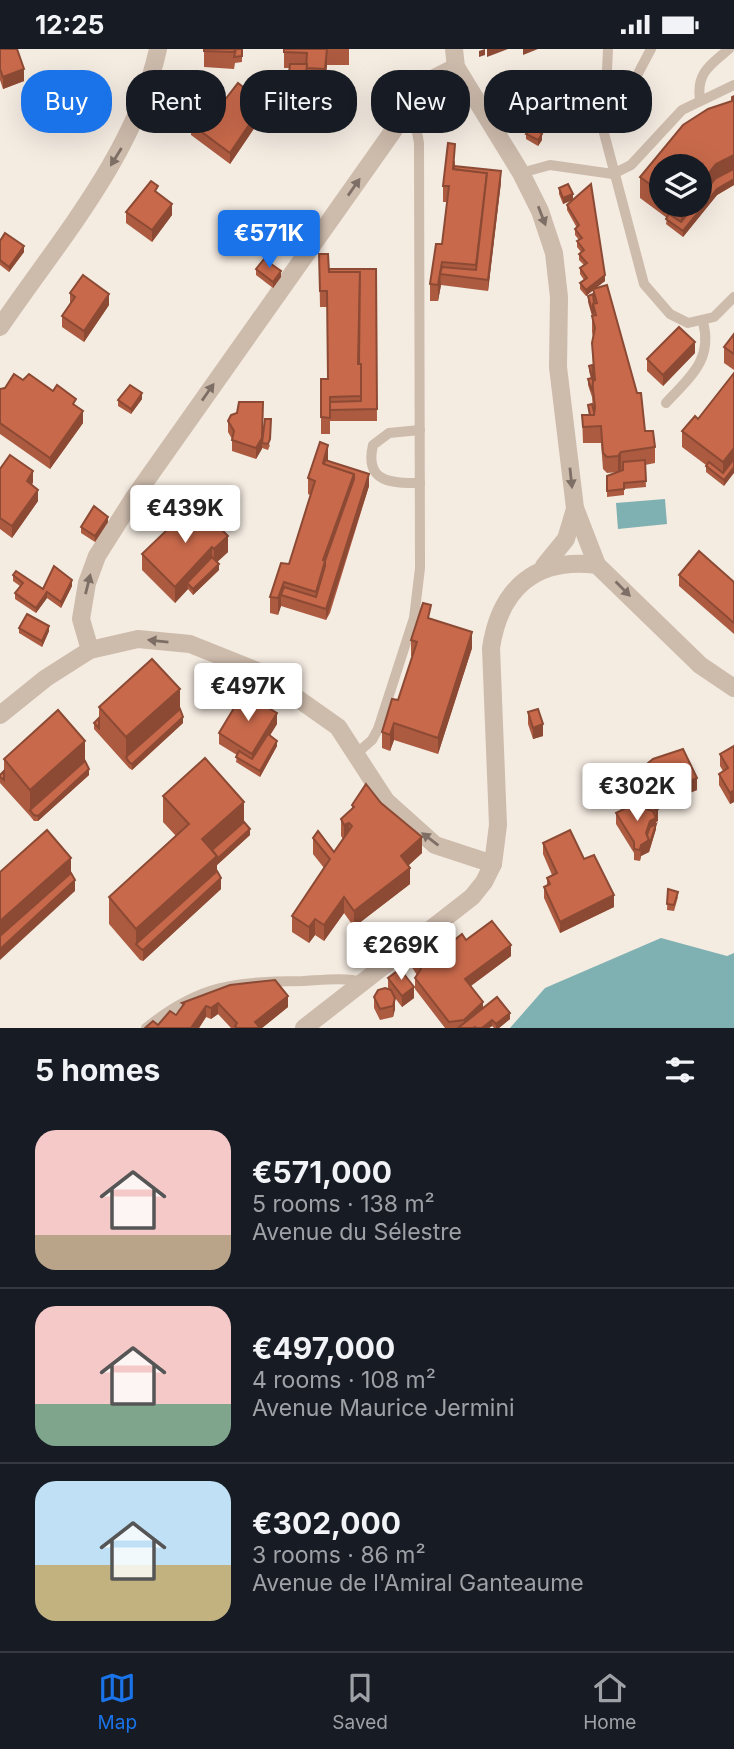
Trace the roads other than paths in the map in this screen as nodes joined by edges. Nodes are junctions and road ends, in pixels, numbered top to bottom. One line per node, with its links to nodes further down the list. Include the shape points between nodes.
1 (158, 49): 18 (street, one-way to 18, via 141,111 118,155)
2 (608, 49): 7 (lane)
3 (651, 49): 8 (lane)
4 (729, 49): 10 (lane, via 704,69 698,86)
5 (455, 58): 6 (street); 14 (street)
6 (442, 70)
7 (606, 70)
8 (640, 70)
9 (734, 85): 10 (lane)
10 (700, 99): 15 (lane, via 682,110 631,165)
11 (393, 133): 25 (street, one-way to 11, via 81,619 97,556 132,499)
12 (417, 133): 20 (lane)
13 (604, 133): 15 (lane)
14 (521, 173): 15 (lane, via 550,165); 22 (street, one-way to 22, via 555,253 558,367)
15 (613, 174): 17 (lane, via 645,284 670,314 688,323)
16 (734, 297): 17 (lane, via 725,309)
17 (703, 322): 19 (lane, via 707,339 700,364)
18 (0, 327)
19 (666, 403)
20 (420, 430): 21 (lane); 21 (lane, via 389,433 373,445 370,455 376,474 385,481)
21 (420, 483): 28 (lane, via 420,568 414,618 378,729)
22 (575, 508): 23 (street); 24 (street, via 566,539)
23 (597, 565): 24 (street, via 561,562); 26 (street, one-way to 26, via 700,665)
24 (541, 568): 29 (street, via 513,592 495,622 491,648 498,825)
25 (90, 650): 27 (street); 28 (street, one-way to 25, via 338,727 260,672 190,644 138,639)
26 (734, 688)
27 (0, 715)
28 (356, 754): 29 (street, one-way to 28, via 435,845 386,801)
29 (493, 864): 30 (street, via 472,897)
30 (363, 982): 31 (lane, via 240,982 172,1006); 32 (street)
31 (146, 1028)
32 (304, 1028)

